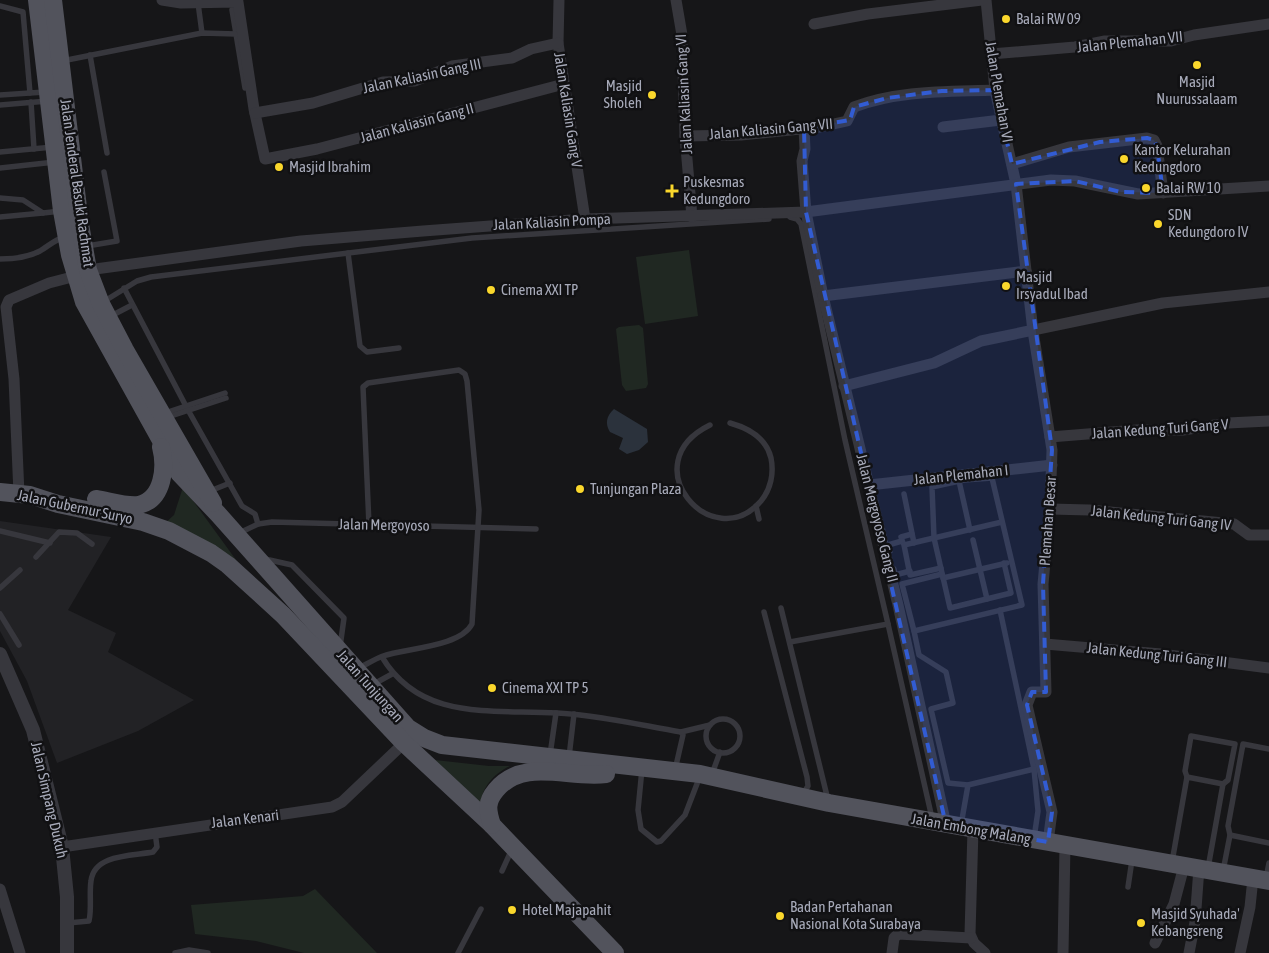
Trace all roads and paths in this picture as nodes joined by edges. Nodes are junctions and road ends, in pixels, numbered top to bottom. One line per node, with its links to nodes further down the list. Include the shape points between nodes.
1 (37, 0): 23 (main road, Jalan Jenderal Basuki Rachmat)
2 (54, 0): 18 (main road, Jalan Jenderal Basuki Rachmat)
3 (162, 0): 8 (street)
4 (559, 0): 15 (street, Jalan Kaliasin Gang V)
5 (676, 0): 31 (street, Jalan Kaliasin Gang VI, via 682,35)
6 (982, 0): 11 (street)
7 (986, 0): 16 (street, Jalan Plemahan VI)
8 (198, 1): 13 (lane); 27 (street, via 238,2)
9 (0, 6): 21 (lane, via 23,12)
10 (232, 10): 14 (lane)
11 (814, 24)
12 (1269, 24): 16 (street, Jalan Plemahan VII, via 1171,41 1105,41 1075,47)
13 (202, 32): 14 (lane); 17 (lane)
14 (236, 34): 24 (lane)
15 (558, 42): 19 (street, Jalan Kaliasin Gang V); 27 (street, Jalan Kaliasin Gang III, via 506,60 452,66 415,80 383,82 320,101)
16 (991, 54): 20 (street, Jalan Plemahan VI)
17 (90, 55): 18 (lane); 34 (lane)
18 (61, 61): 50 (main road, Jalan Jenderal Basuki Rachmat)
19 (564, 84): 27 (street, Jalan Kaliasin Gang II, via 317,149 269,158 263,156); 48 (street, Jalan Kaliasin Gang V)
20 (995, 90): 28 (street, Jalan Plemahan VI); 30 (street, Jalan Kaliasin Gang VII, via 942,91 887,98 854,107 849,120 837,125)
21 (30, 93): 22 (lane); 23 (lane)
22 (0, 95)
23 (49, 96): 25 (lane); 35 (main road, Jalan Jenderal Basuki Rachmat)
24 (247, 97)
25 (31, 102): 26 (lane); 32 (lane)
26 (0, 105)
27 (255, 113)
28 (1001, 120): 29 (street); 36 (street, Jalan Plemahan VI)
29 (943, 127)
30 (804, 128): 31 (street, Jalan Kaliasin Gang VII); 44 (street, Jalan Mergoyoso Gang II, via 802,161)
31 (685, 136): 47 (street, Jalan Kaliasin Gang VI)
32 (34, 149): 33 (lane); 35 (lane)
33 (0, 152)
34 (106, 153)
35 (56, 154): 37 (lane); 43 (main road, Jalan Jenderal Basuki Rachmat)
36 (1012, 164): 39 (street, Jalan Plemahan VI); 41 (street, via 1069,147 1147,138 1156,143)
37 (0, 168)
38 (104, 172): 50 (lane, via 116,241)
39 (1016, 184): 41 (street, Jalan Kaliasin Pompa, via 1075,181 1121,192); 44 (street, Jalan Kaliasin Pompa); 53 (street, Plemahan Besar)
40 (1269, 186): 41 (street, Jalan Kaliasin Pompa)
41 (1163, 193)
42 (0, 198): 45 (lane, via 23,200)
43 (62, 211): 45 (lane); 49 (main road, Jalan Jenderal Basuki Rachmat)
44 (806, 212): 47 (street, Jalan Kaliasin Pompa); 57 (street, Jalan Mergoyoso Gang II)
45 (43, 213): 46 (lane)
46 (0, 217)
47 (692, 217): 48 (street, Jalan Kaliasin Pompa)
48 (585, 219): 54 (street, Jalan Kaliasin Pompa, via 312,240)
49 (67, 237): 52 (lane, via 54,240 40,252); 54 (main road, Jalan Jenderal Basuki Rachmat)
50 (84, 246): 54 (main road, Jalan Jenderal Basuki Rachmat)
51 (348, 253): 55 (lane, via 151,277); 61 (lane, via 360,346 367,352); 72 (lane, via 472,238 794,217 801,224)
52 (0, 259)
53 (1026, 270): 57 (street); 60 (street, Plemahan Besar)
54 (82, 273): 59 (main road, Jalan Jenderal Basuki Rachmat); 69 (main road, Jalan Jenderal Basuki Rachmat, via 90,315); 79 (street, Jalan Kaliasin Pompa, via 9,300 6,307)
55 (124, 288): 58 (lane); 59 (lane)
56 (1269, 292): 60 (street, via 1163,303)
57 (823, 296): 62 (street, Jalan Mergoyoso Gang II)
58 (132, 305): 59 (lane); 64 (lane)
59 (105, 311): 65 (main road, Jalan Jenderal Basuki Rachmat)
60 (1033, 332): 62 (street, via 981,341 934,364); 71 (street, Plemahan Besar)
61 (399, 348)
62 (844, 386): 70 (street, Jalan Mergoyoso Gang II)
63 (226, 395): 64 (lane)
64 (187, 407): 65 (lane); 75 (lane)
65 (164, 416): 78 (main road, Jalan Jenderal Basuki Rachmat)
66 (1269, 421): 71 (street, Jalan Kedung Turi Gang V, via 1183,430)
67 (730, 423): 81 (lane, via 755,433 770,456 771,483)
68 (710, 425): 84 (lane, via 698,431 681,451 677,464 679,484 689,502 699,510 725,518)
69 (157, 434): 79 (main road, via 163,457 163,474 155,492 143,503 134,505 55,494); 83 (main road, Jalan Tunjungan, via 186,482)
70 (857, 437): 72 (lane); 76 (street, Jalan Mergoyoso Gang II)
71 (1050, 437): 73 (street, Plemahan Besar)
72 (845, 440): 118 (lane)
73 (1052, 465): 76 (street, Jalan Plemahan I); 82 (street, Plemahan Besar)
74 (959, 481): 86 (lane, via 992,478); 93 (lane); 98 (lane, via 932,487)
75 (230, 483): 78 (lane); 88 (lane, via 243,508 256,515)
76 (869, 485): 149 (street, Jalan Mergoyoso Gang II)
77 (0, 492): 79 (main road, Jalan Gubernur Suryo)
78 (208, 492): 83 (main road, Jalan Jenderal Basuki Rachmat)
79 (25, 494): 87 (main road, Jalan Gubernur Suryo)
80 (904, 494): 95 (lane)
81 (756, 506): 84 (lane); 85 (lane)
82 (1050, 509): 97 (street, Jalan Kedung Turi Gang IV, via 1234,524 1249,535); 122 (street, Plemahan Besar, via 1043,584)
83 (218, 514): 96 (main road, Jalan Tunjungan)
84 (738, 516): 89 (lane)
85 (759, 519)
86 (1002, 522): 93 (lane); 106 (lane)
87 (150, 524): 134 (main road, Jalan Tunjungan, via 211,553 260,592)
88 (258, 524): 90 (lane, Jalan Mergoyoso); 96 (lane, Jalan Mergoyoso)
89 (740, 524)
90 (370, 525): 91 (lane, Jalan Mergoyoso); 91 (lane, via 363,386 459,370 467,381)
91 (479, 528): 92 (lane, Jalan Mergoyoso); 125 (lane, via 472,624 468,631 452,640)
92 (536, 529)
93 (970, 530): 98 (lane)
94 (0, 531): 101 (lane)
95 (912, 534): 100 (lane); 102 (lane, via 901,536)
96 (235, 535): 105 (main road, Jalan Tunjungan)
97 (1269, 535)
98 (934, 538): 100 (lane); 111 (lane)
99 (973, 540): 108 (lane)
100 (914, 542): 102 (lane)
101 (50, 543): 103 (lane, via 59,532 66,531 76,533); 104 (lane)
102 (903, 543): 110 (lane); 110 (lane, via 888,545 895,575)
103 (92, 544)
104 (36, 557)
105 (256, 558): 123 (main road, Jalan Tunjungan); 123 (lane, via 292,565 344,618)
106 (1012, 562): 107 (lane); 115 (lane, via 1022,605)
107 (1004, 563): 108 (lane); 113 (lane, via 1011,593)
108 (980, 569): 111 (lane); 113 (lane)
109 (20, 570): 112 (lane)
110 (910, 572): 111 (lane, via 910,575)
111 (942, 573): 113 (lane, via 950,608); 119 (lane, via 902,584)
112 (0, 588)
113 (987, 599)
114 (781, 608): 120 (lane)
115 (1000, 610): 119 (lane); 140 (lane)
116 (764, 612): 146 (lane, via 807,777 806,793)
117 (0, 614): 121 (lane)
118 (888, 624): 120 (lane); 149 (lane)
119 (914, 632): 145 (lane, via 919,655 946,672 953,704 931,709 948,783)
120 (790, 642): 147 (lane)
121 (19, 644)
122 (1045, 644): 126 (street, Jalan Kedung Turi Gang III); 152 (street, Plemahan Besar, via 1046,692 1032,692 1027,705 1052,812)
123 (340, 653): 127 (main road, Jalan Tunjungan)
124 (0, 654): 154 (street, Jalan Simpang Dukuh, via 33,730)
125 (382, 657): 127 (lane); 128 (lane)
126 (1269, 668)
127 (356, 670): 129 (main road, Jalan Tunjungan)
128 (392, 674): 129 (lane); 130 (lane, via 441,705 470,710)
129 (370, 686): 137 (main road, Jalan Tunjungan, via 408,728 424,738 442,745)
130 (556, 712): 131 (lane); 137 (lane)
131 (574, 714): 133 (lane); 138 (lane)
132 (710, 724): 133 (lane); 136 (lane, via 706,739 711,748); 136 (lane, via 720,719 730,720 740,733 735,748)
133 (681, 732): 141 (lane, via 684,735)
134 (404, 743): 148 (main road, Jalan Tunjungan); 150 (street, Jalan Kenari, via 342,802 332,807)
135 (1269, 750): 151 (lane, via 1243,744 1228,826)
136 (720, 752): 142 (lane)
137 (549, 756): 138 (main road, Jalan Tunjungan)
138 (568, 758): 139 (main road, Jalan Tunjungan)
139 (640, 768): 141 (main road, Jalan Tunjungan); 142 (lane, via 641,829 657,842 685,815); 148 (main road, via 600,774 526,772 511,776 489,800 487,808)
140 (1034, 769): 145 (lane); 152 (lane, via 1038,810)
141 (675, 772): 142 (main road, Jalan Embong Malang)
142 (706, 775): 146 (main road, Jalan Embong Malang)
143 (1187, 777): 144 (lane); 144 (lane, via 1185,771 1192,736 1235,744 1228,780); 157 (lane)
144 (1223, 784): 157 (lane)
145 (968, 785): 149 (lane)
146 (799, 796): 147 (main road, Jalan Embong Malang)
147 (829, 803): 149 (main road, Jalan Embong Malang)
148 (492, 825): 155 (main road, Jalan Tunjungan)
149 (953, 826): 152 (main road, Jalan Embong Malang); 164 (street, Jalan Mergoyoso Gang II, via 970,906)
150 (155, 832): 154 (street, Jalan Kenari); 163 (lane, via 157,847 153,852 106,860 96,867 91,881 89,921)
151 (1230, 836): 153 (lane); 157 (lane)
152 (1049, 842): 156 (main road, Jalan Embong Malang); 174 (street)
153 (1269, 843)
154 (62, 847): 163 (street, Jalan Simpang Dukuh)
155 (513, 847): 158 (lane); 171 (main road, Jalan Tunjungan)
156 (1132, 857): 157 (main road, Jalan Embong Malang); 160 (lane)
157 (1197, 868): 159 (main road, Jalan Embong Malang); 165 (street); 175 (street, via 1195,922)
158 (502, 870)
159 (1264, 875): 176 (street)
160 (1128, 887)
161 (0, 889): 166 (street)
162 (481, 908): 170 (lane)
163 (67, 924): 167 (street, Jalan Simpang Dukuh)
164 (971, 938): 172 (street, via 898,934 894,938); 173 (street)
165 (1155, 943)
166 (20, 953)
167 (67, 953)
168 (175, 953): 169 (lane, via 189,950)
169 (208, 953)
170 (458, 953)
171 (615, 953)
172 (892, 953)
173 (985, 953)
174 (1063, 953)
175 (1189, 953)
176 (1240, 953)

